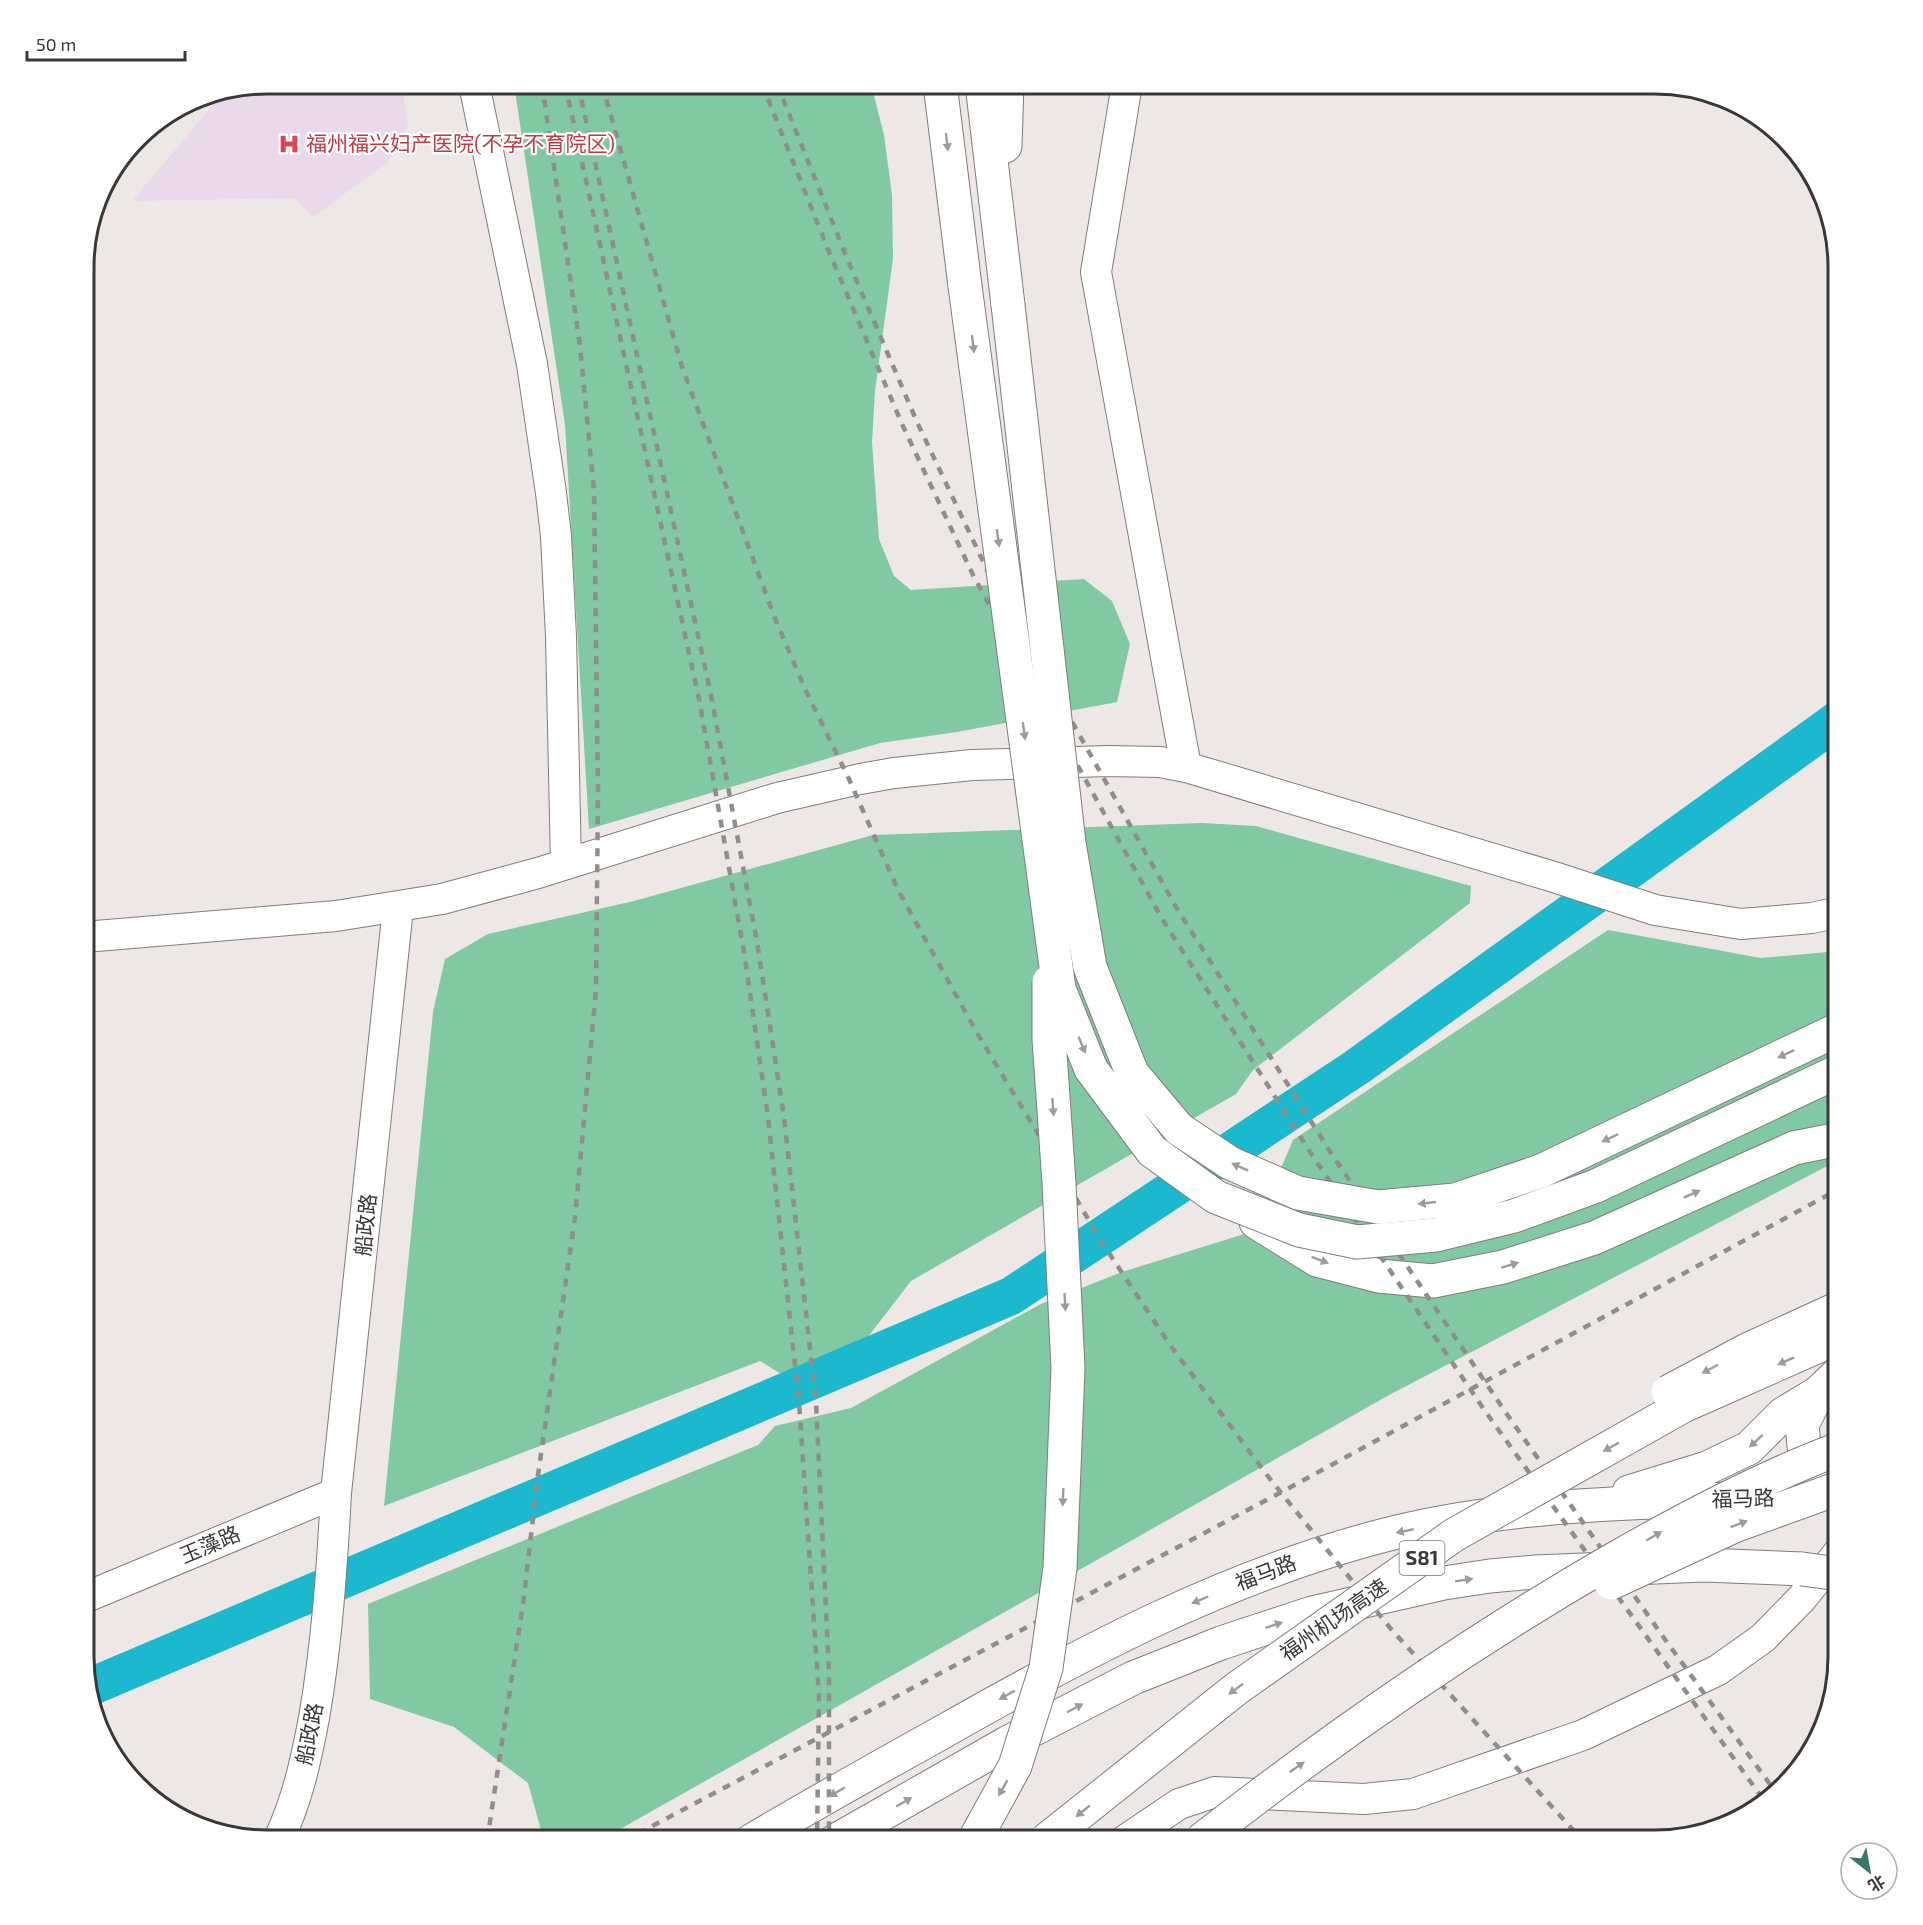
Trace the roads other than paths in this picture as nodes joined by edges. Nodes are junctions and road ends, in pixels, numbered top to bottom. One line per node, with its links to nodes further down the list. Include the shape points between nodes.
1 (476, 95): 8 (street, via 532,364 551,493 561,637)
2 (941, 95): 11 (main road, one-way to 11, bridge)
3 (983, 95): 6 (main road)
4 (1007, 95): 6 (main road)
5 (1125, 95): 7 (street, via 1096,272)
6 (1000, 240): 13 (main road, one-way to 6, bridge, via 1541,1171 1455,1200 1378,1208 1298,1193 1230,1162 1179,1129 1132,1073 1089,967 1069,843)
7 (1186, 767): 8 (street, via 1109,761 972,765 894,773 777,798); 10 (street, via 1654,910 1741,924)
8 (566, 864): 9 (street)
9 (398, 908): 12 (street); 23 (street, 船政路)
10 (1828, 914)
11 (1050, 923): 16 (main road, one-way to 16, bridge, via 1059,989 1091,1069 1152,1151); 35 (main road, one-way to 35, bridge, via 1049,1039 1068,1368 1060,1568 1046,1668 1015,1766)
12 (95, 936)
13 (1828, 1034)
14 (1828, 1076): 16 (main road, bridge, via 1596,1186 1514,1216 1436,1235 1357,1242 1299,1230)
15 (1828, 1141): 16 (main road, one-way to 15, bridge, via 1317,1260 1379,1276 1433,1281 1503,1268 1594,1238 1794,1148)
16 (1216, 1197)
17 (1828, 1313): 27 (main road, one-way to 27, bridge, via 1747,1350 1566,1446)
18 (1828, 1342): 27 (main road, 福州机场高速 / S81, one-way to 27, bridge, via 1683,1406)
19 (1828, 1384): 26 (main road, one-way to 26, via 1783,1414 1749,1448 1707,1468)
20 (1828, 1385): 22 (main road, via 1802,1425 1805,1456)
21 (1828, 1453): 31 (main road, one-way to 21, bridge, via 1552,1595 1676,1524)
22 (1828, 1485)
23 (336, 1493): 30 (street, 玉藻路); 32 (street, 船政路, via 320,1680 297,1794)
24 (1828, 1493): 31 (main road, one-way to 24, bridge, via 1734,1526)
25 (1828, 1500): 26 (main road, 福马路, via 1776,1498)
26 (1584, 1506): 33 (main road, 福马路, one-way to 33, via 1396,1532 1265,1572 1086,1653)
27 (1454, 1535): 36 (main road, 福州机场高速 / S81, one-way to 36, bridge, via 1236,1689)
28 (1828, 1566): 37 (street, via 1763,1638 1718,1670 1583,1735 1413,1794 1364,1799 1215,1792 1179,1804)
29 (1828, 1573): 34 (main road, one-way to 29, bridge, via 1007,1743 1133,1678 1312,1613 1444,1583 1501,1575 1704,1565)
30 (95, 1593)
31 (1440, 1667): 38 (main road, one-way to 31, bridge)
32 (282, 1830)
33 (770, 1830)
34 (854, 1830)
35 (980, 1830)
36 (1059, 1830)
37 (1140, 1830)
38 (1214, 1830)

